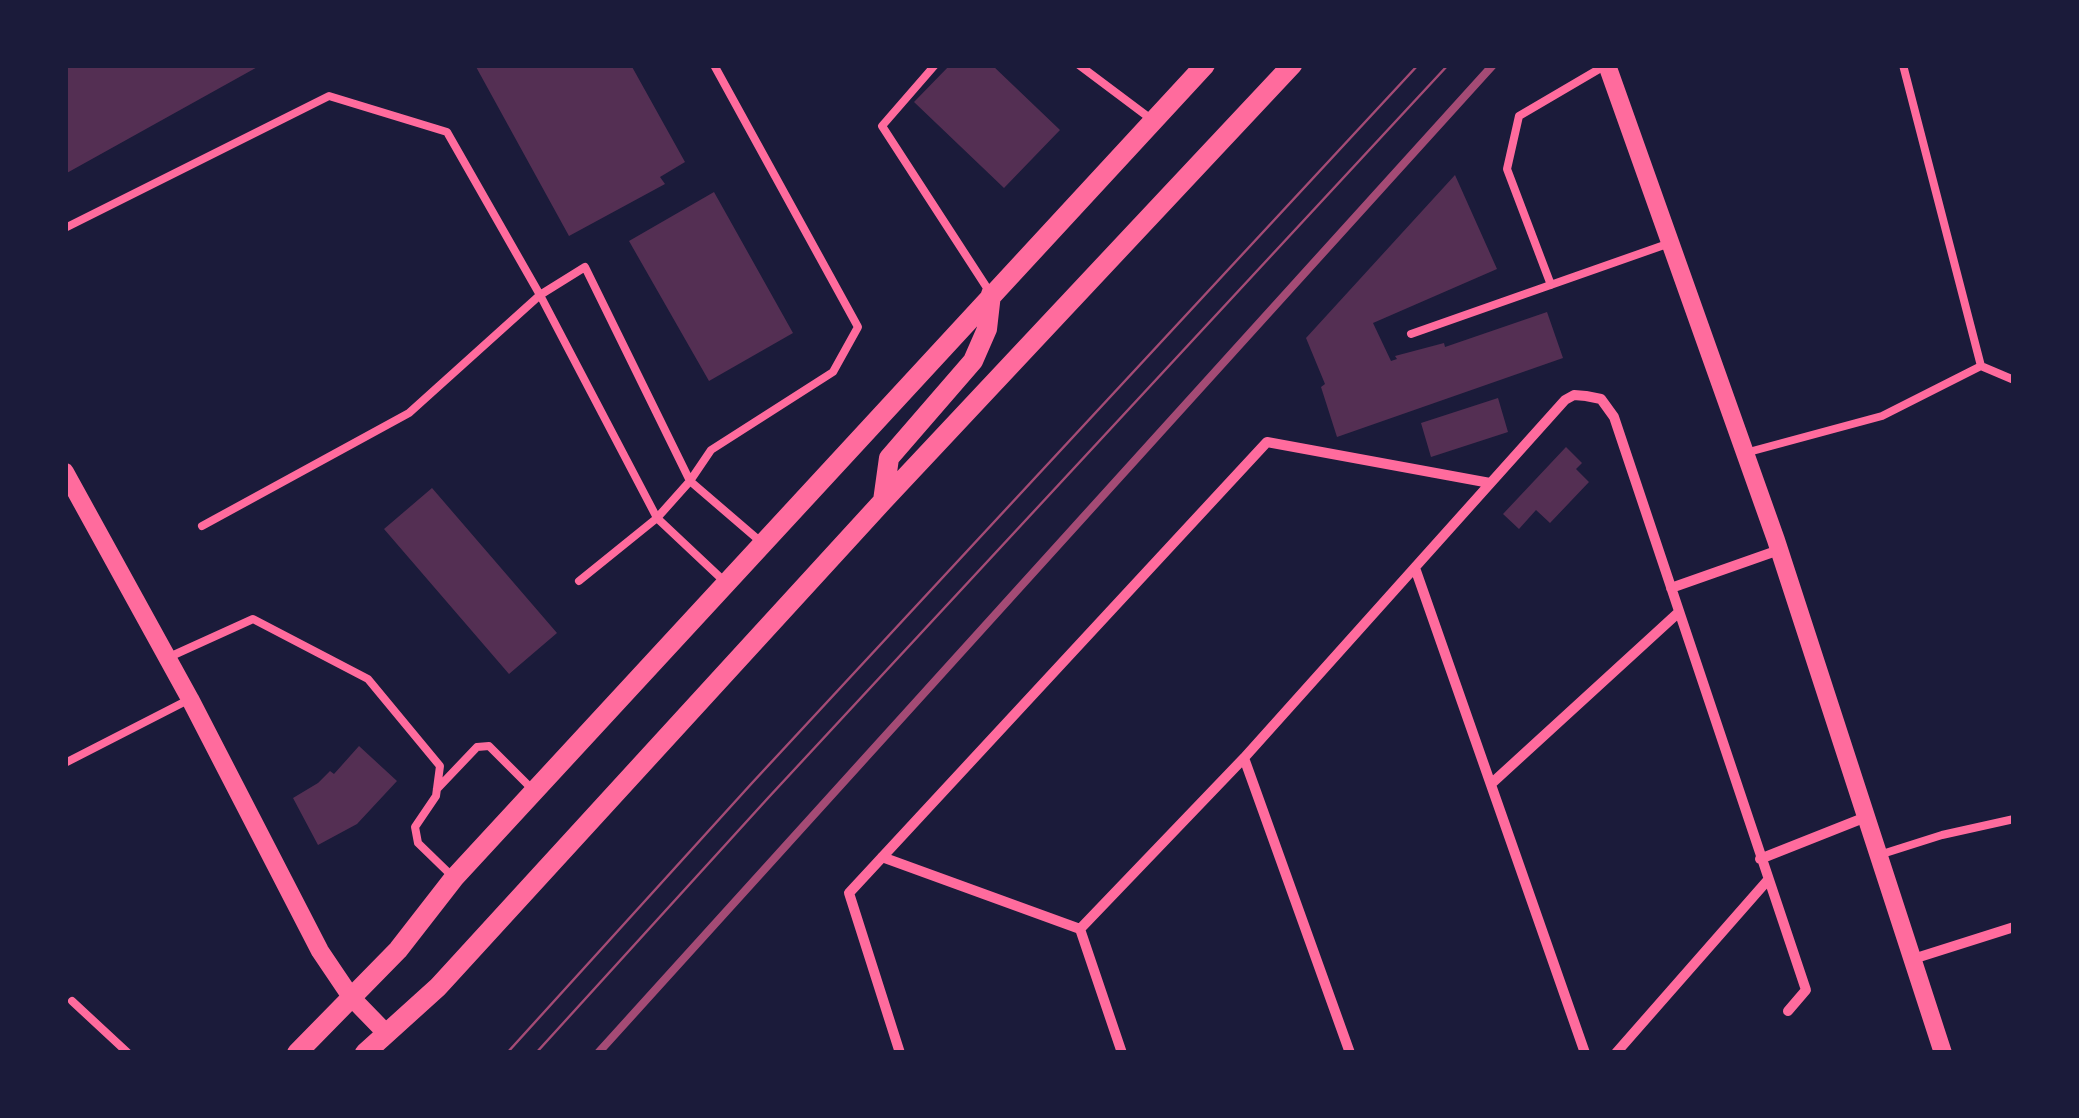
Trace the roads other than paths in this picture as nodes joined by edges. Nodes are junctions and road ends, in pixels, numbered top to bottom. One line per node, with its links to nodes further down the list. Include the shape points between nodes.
1 (714, 65): 19 (lane, via 858,327 832,372 711,450)
2 (935, 65): 12 (lane, via 882,126)
3 (1078, 65): 8 (lane)
4 (1204, 65): 8 (main road)
5 (1292, 65): 21 (main road)
6 (1606, 65): 10 (street); 11 (lane, via 1519,116 1508,169)
7 (1903, 65): 15 (lane)
8 (1152, 120): 12 (main road)
9 (65, 228): 13 (lane, via 329,96 447,132)
10 (1670, 243): 11 (lane); 17 (street)
11 (1551, 285): 14 (lane)
12 (991, 294): 21 (main road, via 987,329 973,361 889,458); 24 (main road)
13 (540, 295): 19 (lane, via 585,267); 22 (lane); 23 (lane, via 409,413)
14 (1411, 334)
15 (1982, 366): 16 (lane); 17 (lane, via 1882,416)
16 (2014, 380)
17 (1745, 453): 25 (street)
18 (65, 472): 31 (street)
19 (690, 481): 22 (lane); 24 (lane)
20 (1490, 483): 26 (street); 29 (street, via 1565,400 1601,399 1614,417); 41 (street, via 1266,442)
21 (883, 501): 51 (main road, via 438,987)
22 (657, 518): 27 (lane); 28 (lane)
23 (202, 526)
24 (762, 542): 28 (main road)
25 (1779, 550): 29 (street); 38 (street)
26 (1415, 568): 33 (street); 35 (street)
27 (579, 582)
28 (724, 582): 37 (main road)
29 (1671, 588): 30 (street)
30 (1679, 612): 35 (street); 42 (street)
31 (167, 658): 32 (street); 36 (lane, via 253,619 368,679 440,766)
32 (190, 700): 34 (lane); 48 (street, via 320,951)
33 (1244, 758): 46 (street); 57 (street)
34 (65, 764)
35 (1491, 784): 58 (street)
36 (437, 789): 37 (lane, via 477,748 489,746); 43 (lane, via 415,827 418,843)
37 (536, 792): 43 (main road)
38 (1866, 817): 40 (street); 42 (street)
39 (2014, 819): 40 (lane)
40 (1879, 855): 47 (street)
41 (882, 857): 46 (street); 55 (street, via 849,893)
42 (1760, 859): 44 (street)
43 (454, 878): 48 (main road)
44 (1768, 881): 50 (street, via 1806,990); 59 (street)
45 (2014, 927): 47 (street)
46 (1080, 930): 56 (street)
47 (1913, 959): 60 (street)
48 (351, 997): 51 (street); 53 (main road)
49 (72, 1000): 52 (lane)
50 (1788, 1011)
51 (385, 1032): 54 (main road)
52 (128, 1053)
53 (296, 1053)
54 (365, 1053)
55 (900, 1053)
56 (1122, 1053)
57 (1350, 1053)
58 (1585, 1053)
59 (1616, 1053)
60 (1943, 1053)

